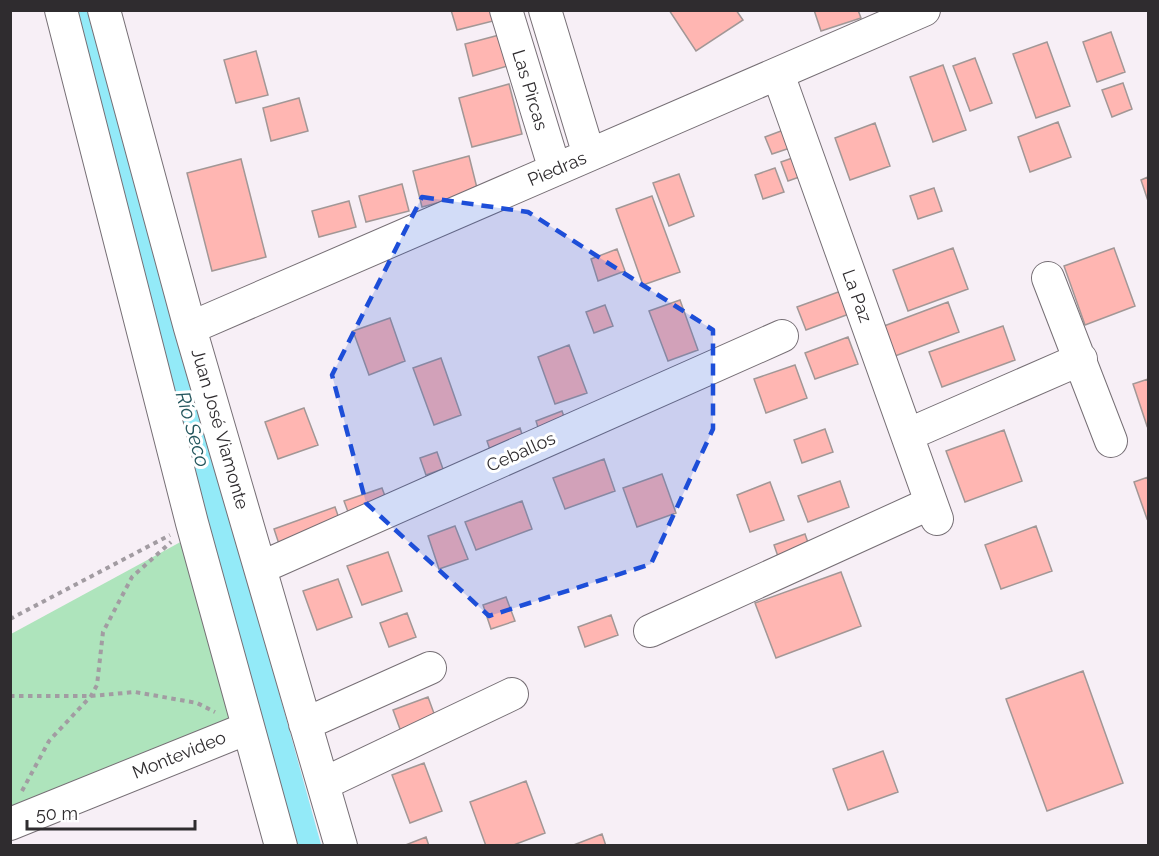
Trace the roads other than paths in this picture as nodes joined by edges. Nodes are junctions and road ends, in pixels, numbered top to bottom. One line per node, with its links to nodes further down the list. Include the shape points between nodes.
1 (61, 10): 20 (street)
2 (104, 10): 10 (street, Juan José Viamonte)
3 (506, 10): 8 (street, Las Pircas)
4 (544, 10): 7 (street, Las Pircas)
5 (924, 10): 6 (street, Piedras)
6 (777, 74): 7 (street, Piedras); 13 (street, La Paz)
7 (589, 155): 8 (street, Piedras)
8 (555, 170): 10 (street, Piedras)
9 (1048, 278): 12 (street)
10 (190, 328): 15 (street, Juan José Viamonte)
11 (782, 336): 15 (street, Ceballos)
12 (1081, 359): 13 (street); 14 (street)
13 (907, 435): 16 (street, La Paz, via 934,511)
14 (1111, 441)
15 (260, 568): 19 (street, Juan José Viamonte)
16 (650, 631)
17 (430, 668): 19 (street)
18 (512, 694): 21 (street)
19 (305, 724): 21 (street, Juan José Viamonte)
20 (248, 728): 22 (street, Montevideo); 23 (street)
21 (323, 784): 24 (street, Juan José Viamonte)
22 (10, 824)
23 (281, 846)
24 (341, 846)

